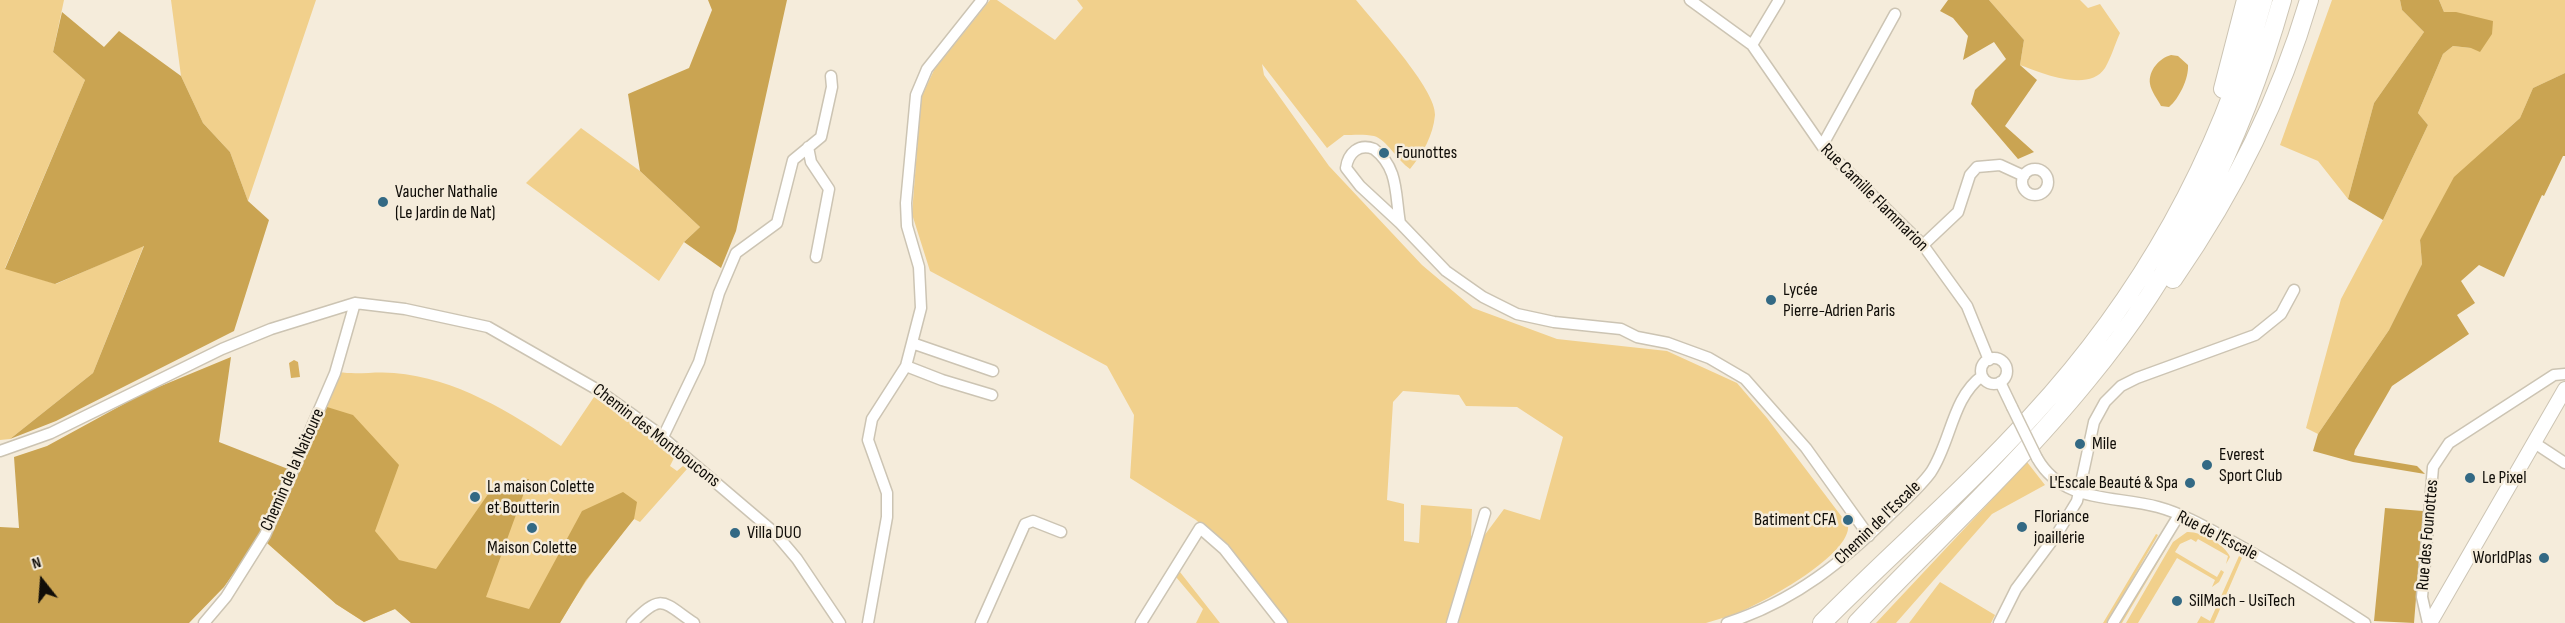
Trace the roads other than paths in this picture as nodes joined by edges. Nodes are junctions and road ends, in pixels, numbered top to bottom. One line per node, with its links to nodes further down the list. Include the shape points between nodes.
1 (982, 0): 20 (street, via 927,69 916,95 906,203 907,226 922,291)
2 (1690, 0): 9 (street, Rue Camille Flammarion)
3 (1779, 0): 9 (street)
4 (2246, 0): 15 (highway, via 2223,90)
5 (2264, 0): 15 (highway, via 2250,49 2209,152)
6 (2282, 0): 21 (highway, via 2256,84 2223,163 2164,272)
7 (2309, 0): 21 (highway, via 2278,86 2230,188 2159,298)
8 (1896, 14): 11 (street)
9 (1752, 45): 11 (street, Rue Camille Flammarion)
10 (831, 76): 12 (street, via 821,136)
11 (1822, 146): 16 (street, Rue Camille Flammarion)
12 (808, 147): 17 (street, via 811,162 830,189); 30 (street, via 793,160 777,223 736,253 718,293 699,362)
13 (2024, 176): 16 (street, via 2000,165 1977,167 1970,175 1958,212)
14 (1400, 223): 14 (street, via 1391,169 1374,149 1353,152 1347,161 1348,172); 38 (street, via 1446,271 1483,297 1517,314 1621,329 1709,358 1727,368 1744,380 1806,448)
15 (2167, 233): 49 (highway, via 2077,365 2033,415)
16 (1923, 245): 22 (street, Rue Camille Flammarion, via 1967,306)
17 (816, 257)
18 (2294, 290): 34 (street, via 2281,314 2255,335 2121,386 2105,402 2094,422)
19 (354, 303): 30 (street, Chemin des Montboucons, via 405,309 488,327 598,390); 32 (street, via 222,349 51,434); 39 (street, Chemin de la Naitoure, via 335,373 265,536 226,597)
20 (912, 343): 23 (street); 24 (street)
21 (2114, 345): 50 (highway, via 2041,433)
22 (1989, 360): 26 (street); 27 (street, via 2000,360 2005,365 2005,377)
23 (906, 366): 29 (street); 43 (street, via 872,419 868,440 887,493 887,516)
24 (993, 371)
25 (2565, 374): 54 (street, Rue des Founottes, via 2554,375 2449,443 2439,455 2433,467 2422,597)
26 (1982, 376): 27 (street, via 1992,384); 38 (street, Chemin de l'Escale, via 1964,398 1931,472)
27 (2000, 382): 34 (street, Rue de l'Escale, bridge, via 2037,458 2056,482)
28 (2565, 389): 31 (street, Rue des Founottes)
29 (992, 395)
30 (663, 437): 42 (street, Chemin des Montboucons, via 775,533)
31 (2533, 442): 33 (street); 54 (street, Rue des Founottes)
32 (0, 451)
33 (2565, 463)
34 (2080, 492): 36 (street, Rue de l'Escale, via 2159,507); 51 (street, via 2057,534 2016,589)
35 (1485, 513): 47 (street)
36 (2179, 515): 52 (street); 53 (street, Rue de l'Escale, via 2262,559)
37 (1061, 532): 44 (street, via 1033,521 1025,524)
38 (1869, 536): 48 (street, Chemin de l'Escale, via 1817,580)
39 (204, 623)
40 (632, 623): 41 (street, via 647,607 658,602)
41 (694, 623)
42 (840, 623)
43 (868, 623)
44 (981, 623)
45 (1141, 623): 46 (street, via 1200,528 1224,549)
46 (1282, 623)
47 (1452, 623)
48 (1727, 623)
49 (1822, 623)
50 (1857, 623)
51 (1999, 623)
52 (2113, 623)
53 (2365, 623)
54 (2429, 623)

